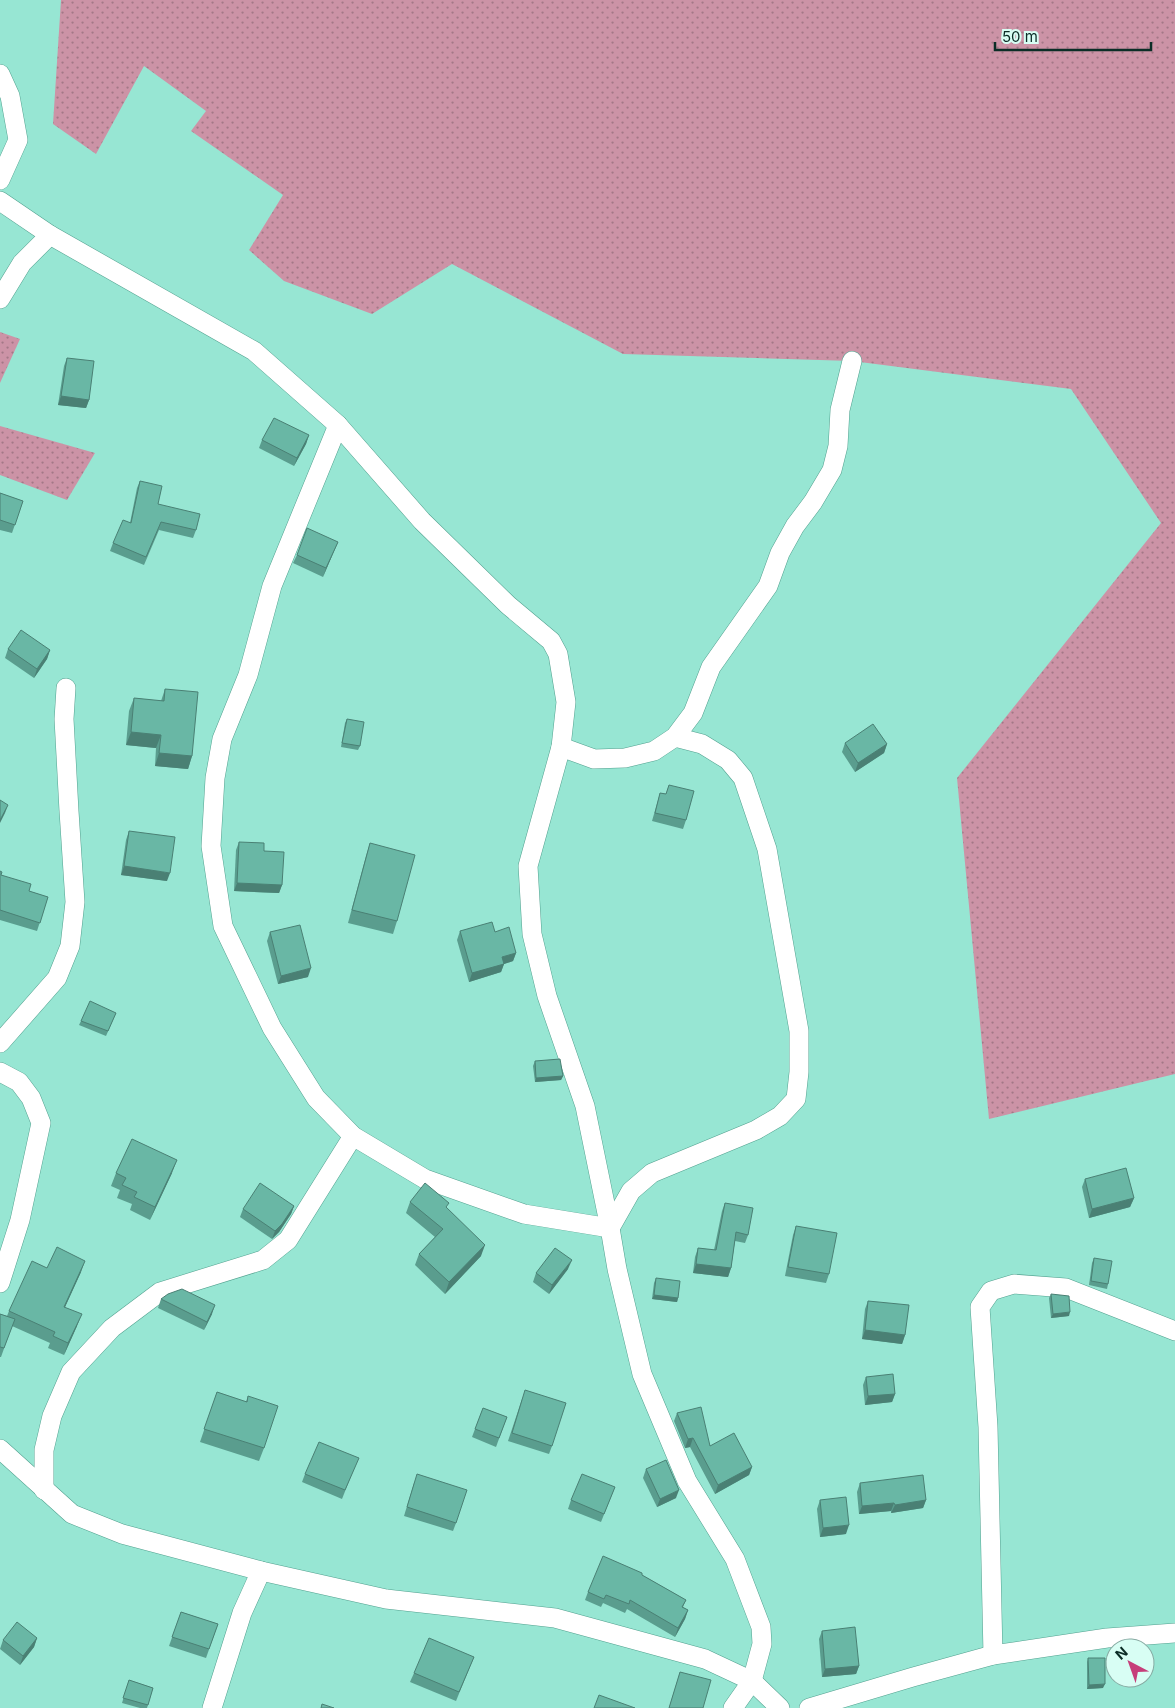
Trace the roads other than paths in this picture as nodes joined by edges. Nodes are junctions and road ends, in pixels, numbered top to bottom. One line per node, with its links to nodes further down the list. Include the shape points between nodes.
1 (0, 74): 2 (street, via 10,96 18,140)
2 (0, 180)
3 (0, 201): 4 (street)
4 (50, 236): 5 (street, via 22,263); 7 (street, via 254,351)
5 (0, 299)
6 (852, 361): 9 (street, via 840,410 838,446 832,470 780,553 768,586 711,667 693,713)
7 (338, 425): 10 (street, via 422,521 551,642 558,654 566,702); 13 (street, via 272,586 248,675 222,739 215,778 211,846 223,926 272,1028 316,1098)
8 (66, 688): 11 (street, via 64,719 75,902 70,946 58,978)
9 (675, 737): 10 (street, via 654,751 625,758 594,758); 14 (street, via 702,744 728,760 743,778 767,849 799,1031 796,1099 780,1116 756,1130 652,1173 631,1191)
10 (561, 748): 14 (street, via 528,866 532,934 547,996 584,1106)
11 (0, 1043)
12 (0, 1072): 15 (street, via 18,1082 31,1098 41,1122 20,1220)
13 (353, 1136): 14 (street, via 425,1179 524,1214); 18 (street, via 288,1240 263,1260 160,1292 112,1328 71,1372 52,1416 44,1450)
14 (610, 1228): 22 (street, via 642,1374 687,1480 735,1559 761,1627 762,1644)
15 (0, 1283)
16 (1175, 1331): 21 (street, via 1066,1288 1014,1284 991,1291 980,1307 988,1427)
17 (0, 1449): 18 (street)
18 (44, 1490): 19 (street, via 72,1514 122,1534)
19 (261, 1571): 22 (street, via 386,1599 555,1618 705,1659); 23 (street, via 242,1613)
20 (1175, 1633): 21 (street, via 1107,1638)
21 (993, 1656): 26 (street)
22 (752, 1681): 24 (street); 25 (street)
23 (212, 1708)
24 (733, 1708)
25 (780, 1708)
26 (809, 1708)

